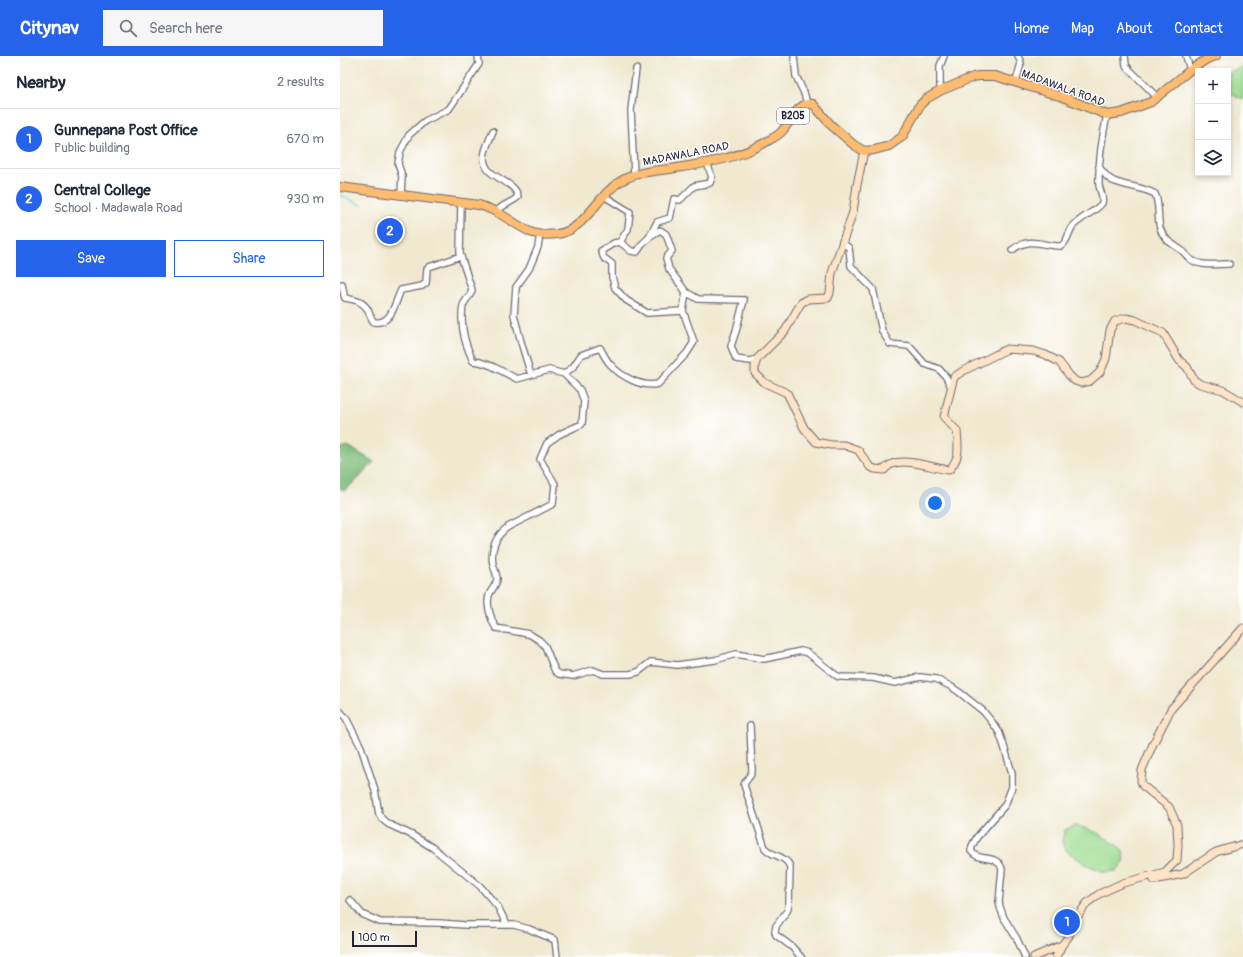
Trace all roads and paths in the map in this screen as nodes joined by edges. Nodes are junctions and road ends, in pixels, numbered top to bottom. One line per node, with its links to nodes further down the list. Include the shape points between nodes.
1 (478, 56): 21 (street, via 479,64 448,109 425,121 409,135 400,152 398,164 402,176)
2 (794, 56): 13 (street, via 796,76)
3 (1018, 56): 10 (street, via 1021,63)
4 (1125, 56): 12 (street, via 1129,70)
5 (1186, 56): 9 (street)
6 (1216, 56): 9 (main road, MADAWALA ROAD, via 1206,59)
7 (943, 57): 11 (street, via 940,66)
8 (636, 69): 19 (street, via 631,110)
9 (1190, 70): 12 (main road, MADAWALA ROAD)
10 (1016, 82): 11 (main road, MADAWALA ROAD, via 994,76 979,76); 14 (main road, MADAWALA ROAD)
11 (940, 91): 16 (main road, MADAWALA ROAD, via 920,105 902,137 882,149)
12 (1158, 98): 14 (main road, MADAWALA ROAD, via 1128,111)
13 (807, 103): 16 (main road, B205, via 813,104 836,130); 17 (main road, MADAWALA ROAD / B205, via 800,108 783,131 772,139 740,154)
14 (1107, 115): 18 (street)
15 (493, 131): 24 (street, via 484,158 485,163 497,178 517,191 518,197)
16 (864, 150): 28 (street, via 853,212)
17 (708, 163): 19 (main road, MADAWALA ROAD / B205); 26 (street, via 712,177 710,183 694,186 680,200 674,199 670,218 657,222)
18 (1099, 167): 29 (street, via 1102,202 1072,227 1064,245 1028,243 1019,244); 31 (street, via 1115,182 1155,194 1164,238 1190,259 1205,264)
19 (634, 175): 22 (main road, MADAWALA ROAD / B205, via 620,181)
20 (340, 188): 21 (main road, MADAWALA ROAD / B205)
21 (401, 195): 23 (main road, MADAWALA ROAD / B205)
22 (604, 196): 25 (main road, MADAWALA ROAD / B205, via 573,229 559,234); 27 (street, via 630,212 628,229)
23 (461, 202): 24 (main road, MADAWALA ROAD / B205, via 479,205); 30 (street)
24 (496, 212): 25 (main road, MADAWALA ROAD / B205)
25 (540, 234): 37 (street, via 529,269 516,286 514,315)
26 (649, 238): 27 (street, via 637,252 631,251); 33 (street, via 660,230 666,234 672,251 666,258 669,269)
27 (620, 242): 34 (street, via 601,252 612,264 615,288 621,295 647,313)
28 (842, 242): 35 (street, via 832,273 828,298 808,299 801,303 785,331); 38 (street, via 849,248 852,266 873,289 882,331 890,344 909,346 925,364 939,370)
29 (1012, 250)
30 (461, 256): 32 (street, via 429,267 426,283 422,286 401,290 394,308 384,322 374,322 363,304 345,298); 37 (street, via 472,290 471,296 462,308 464,342 473,361 492,366 518,379)
31 (1229, 264)
32 (342, 284)
33 (686, 292): 34 (street); 35 (street, via 698,299 744,300 731,346 736,359)
34 (683, 311): 36 (street, via 694,342 658,384 633,381 609,364 600,348 581,355 573,367)
35 (757, 359): 38 (street, via 755,373 765,383 787,393 804,428 816,442 844,445 858,450 870,467 875,469 884,470 891,464 902,462 949,470 955,463 959,451 958,431 944,417)
36 (564, 374): 37 (street, via 549,370); 50 (street, via 580,390 584,401 582,424 547,443 540,459 556,484 553,504 503,530 497,538 492,555 497,577 488,602 496,628 529,634 545,646 556,673 571,676 593,670 603,674 630,674 638,672 651,662 677,665 716,660 736,654 764,659 801,651 808,653 841,677 873,678 895,683 930,677 950,686 983,711 992,722 1002,740 1011,768 1012,783 1008,799 974,841 971,851 978,857 996,860 1000,865 1000,907)
37 (531, 375)
38 (951, 387): 39 (street, via 954,377 1007,349 1046,355 1059,362 1075,381 1090,381 1100,372 1106,359 1110,330 1115,321 1126,318 1163,333 1194,380 1223,390)
39 (1243, 402)
40 (1243, 628): 44 (street, via 1171,709 1142,770 1141,781 1144,786 1169,807 1177,825 1177,860 1166,872)
41 (340, 711): 46 (street, via 361,747 382,819 432,848 480,886 498,907)
42 (750, 726): 49 (street, via 752,771 744,785 765,848 784,859 790,867 788,904 775,932)
43 (1243, 844): 44 (street, via 1216,852 1183,874 1131,884)
44 (1123, 883): 47 (street, via 1086,903)
45 (350, 900): 46 (street, via 362,914 380,922)
46 (507, 925): 48 (street, via 529,929 553,938 556,942)
47 (1062, 945): 51 (street); 52 (street)
48 (557, 957)
49 (801, 957)
50 (1025, 957)
51 (1034, 957)
52 (1056, 957)

